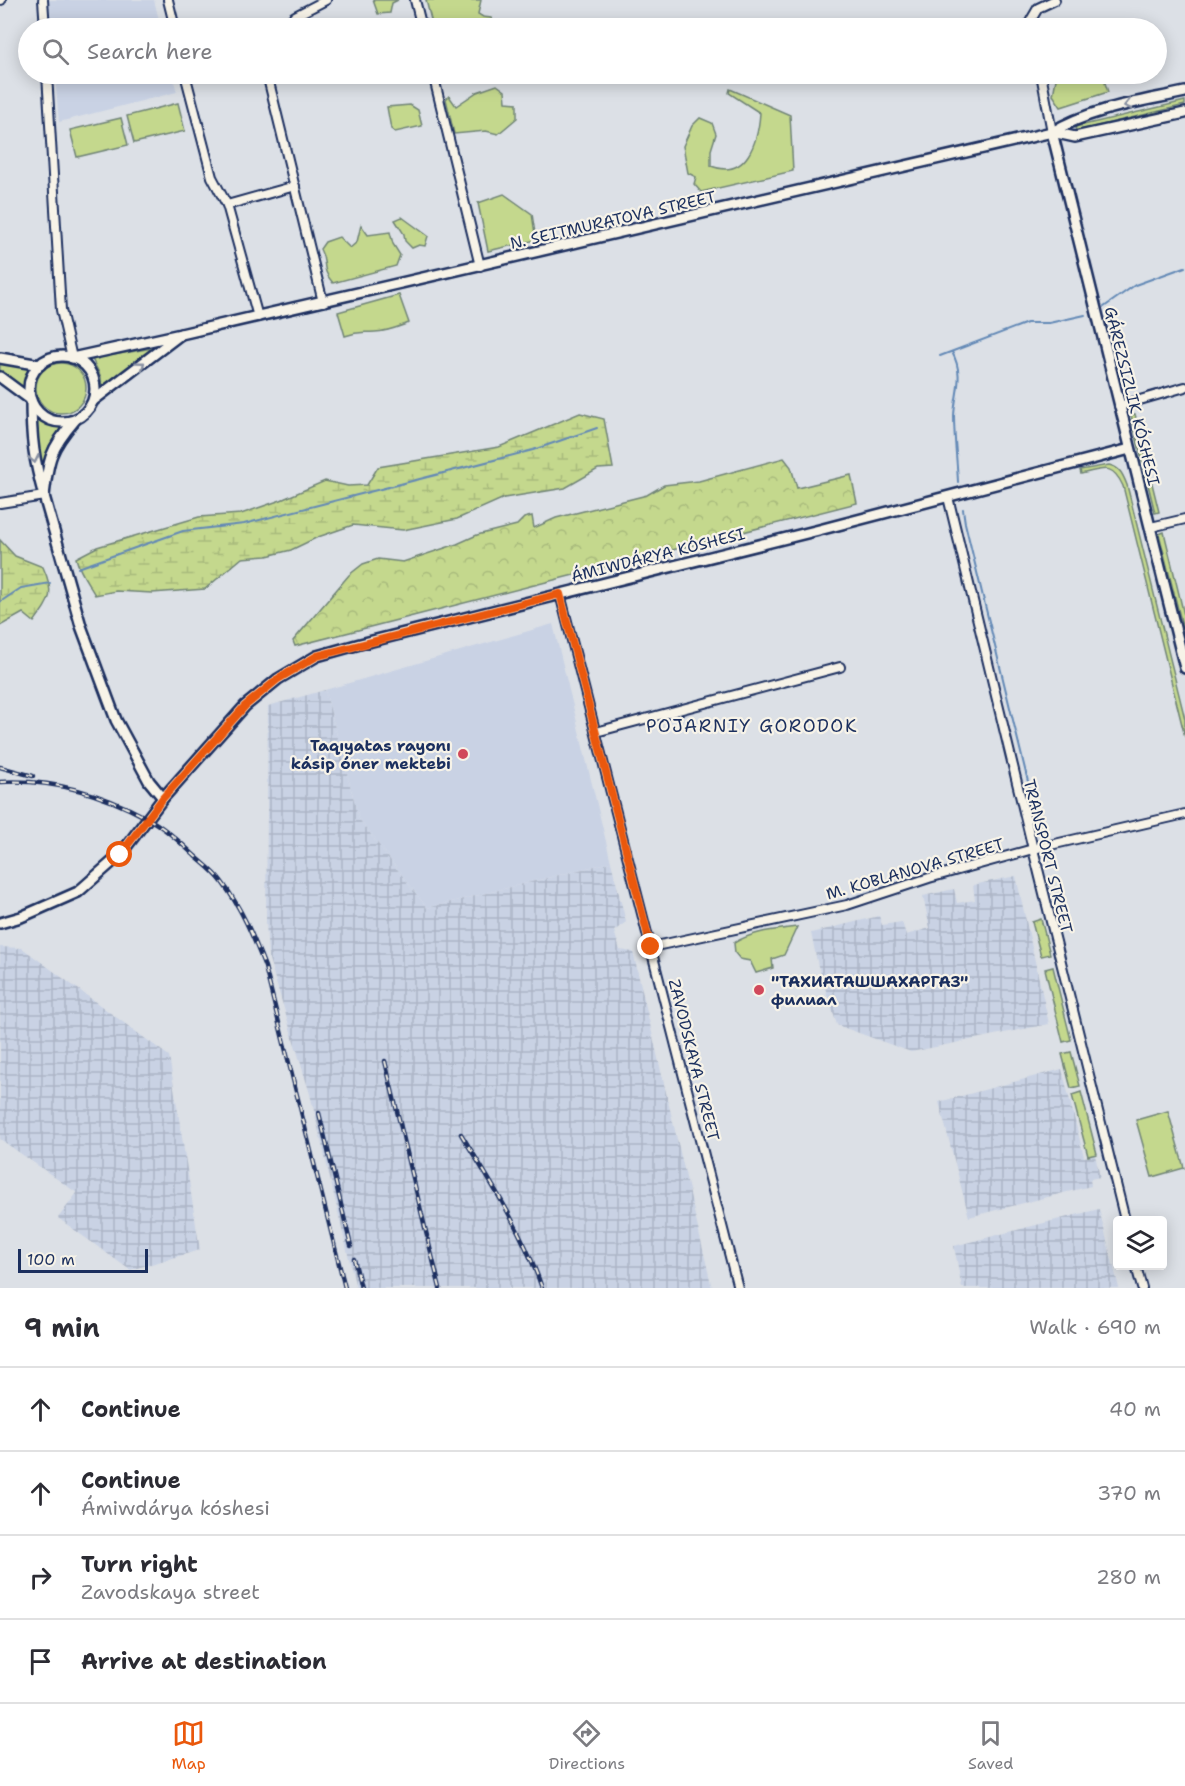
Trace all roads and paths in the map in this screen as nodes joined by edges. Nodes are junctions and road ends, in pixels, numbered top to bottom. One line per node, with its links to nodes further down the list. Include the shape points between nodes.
1 (43, 0): 6 (street)
2 (168, 0): 7 (street)
3 (326, 0): 8 (street)
4 (415, 0): 9 (street)
5 (1055, 0): 10 (street, via 1038,8)
6 (44, 18)
7 (172, 18)
8 (293, 18)
9 (420, 18)
10 (1032, 18)
11 (48, 84): 26 (street, via 62,310)
12 (188, 84): 20 (street, via 212,177)
13 (270, 84): 19 (street)
14 (435, 84): 21 (street)
15 (1043, 84): 18 (street)
16 (1185, 92): 18 (street, one-way to 18, via 1090,114)
17 (1185, 113): 18 (street, via 1075,137)
18 (1052, 132): 21 (street, N. SEITMURATOVA STREET); 32 (street, GÁREZSIZLIK KÓSHESI)
19 (295, 186): 20 (street); 22 (street)
20 (227, 205): 23 (street)
21 (480, 266): 22 (street, N. SEITMURATOVA STREET)
22 (323, 302): 23 (street, N. SEITMURATOVA STREET)
23 (258, 317): 24 (street, N. SEITMURATOVA STREET)
24 (181, 334): 26 (street, N. SEITMURATOVA STREET); 31 (street, one-way to 24)
25 (0, 358): 27 (street)
26 (72, 358): 27 (street, via 55,357); 31 (street, via 89,370 94,379)
27 (40, 365): 30 (street, via 31,382)
28 (0, 377): 30 (street)
29 (1185, 387): 32 (street)
30 (31, 400): 33 (street, via 45,417 54,421); 35 (street, one-way to 35, via 34,459)
31 (94, 400): 33 (street)
32 (1119, 406): 34 (street, GÁREZSIZLIK KÓSHESI)
33 (75, 420): 35 (street, via 60,437 47,463)
34 (1130, 449): 36 (street, ÁMIWDÁRYA KÓSHESI); 39 (street, GÁREZSIZLIK KÓSHESI)
35 (44, 496): 37 (street); 44 (street, via 81,626 116,720 149,781)
36 (948, 497): 40 (street, ÁMIWDÁRYA KÓSHESI); 46 (street, TRANSPORT STREET)
37 (0, 504)
38 (1185, 519): 39 (street)
39 (1151, 527): 42 (street, GÁREZSIZLIK KÓSHESI)
40 (560, 594): 43 (street, ZAVODSKAYA STREET); 44 (street, ÁMIWDÁRYA KÓSHESI, via 317,656 278,679 245,706)
41 (840, 667): 43 (street)
42 (1185, 668)
43 (596, 732): 48 (street, ZAVODSKAYA STREET)
44 (163, 798): 47 (street, ÁMIWDÁRYA KÓSHESI, via 120,855 78,891)
45 (1185, 814): 46 (street, M. KOBLANOVA STREET)
46 (1033, 849): 48 (street, M. KOBLANOVA STREET, via 847,905); 49 (street, TRANSPORT STREET)
47 (0, 923)
48 (651, 947): 51 (street, ZAVODSKAYA STREET)
49 (1124, 1216)
50 (1137, 1270): 52 (street)
51 (738, 1288)
52 (1142, 1288)

